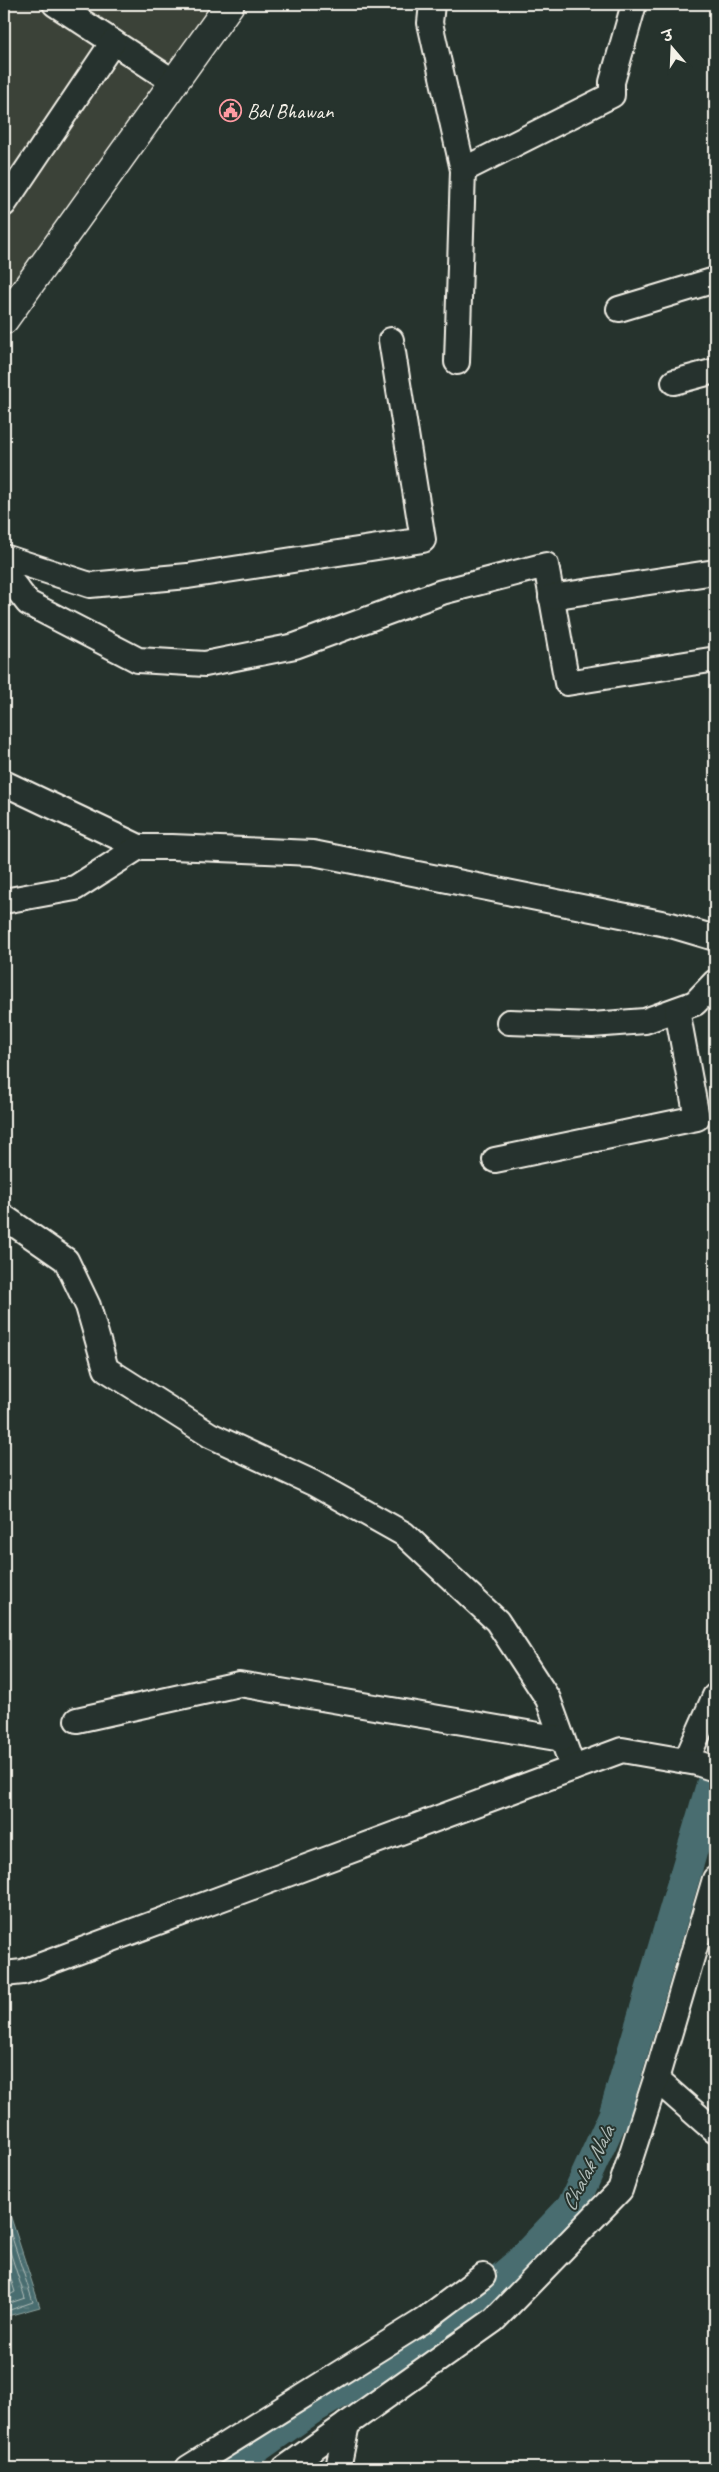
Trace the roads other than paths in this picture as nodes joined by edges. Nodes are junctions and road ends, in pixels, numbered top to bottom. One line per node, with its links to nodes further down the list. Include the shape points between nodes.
1 (55, 4): 5 (street)
2 (230, 4): 6 (main road)
3 (432, 4): 7 (street, via 430,23)
4 (634, 4): 7 (street, via 612,82 612,95)
5 (114, 42): 6 (street); 8 (street)
6 (174, 82): 11 (main road)
7 (463, 170): 13 (street)
8 (4, 204)
9 (715, 280): 10 (street)
10 (618, 309)
11 (4, 320)
12 (391, 340): 16 (street, via 423,540 188,576 90,585)
13 (458, 362)
14 (715, 371): 15 (street)
15 (674, 382)
16 (4, 557)
17 (4, 572): 19 (street, via 28,603 138,660 205,664 295,646 442,592 546,565)
18 (715, 572): 19 (street)
19 (552, 597): 20 (street, via 567,684)
20 (710, 660)
21 (4, 783): 22 (street)
22 (139, 846): 23 (street, via 75,888); 24 (street, via 313,853 671,926)
23 (4, 900)
24 (715, 938)
25 (715, 982): 26 (street, via 694,1004)
26 (677, 1010): 27 (street, via 645,1022); 28 (street, via 697,1118)
27 (509, 1022)
28 (495, 1160)
29 (4, 1218): 32 (street, via 66,1260 88,1306 106,1369 210,1435 313,1483 412,1540 497,1621 548,1699)
30 (715, 1696): 33 (street)
31 (77, 1720): 32 (street, via 239,1684)
32 (562, 1739): 34 (street)
33 (699, 1765): 34 (street, via 622,1750)
34 (573, 1768): 36 (street, via 22,1972)
35 (715, 1879): 37 (street)
36 (4, 1974)
37 (656, 2079): 38 (street); 40 (street, via 620,2190 494,2320)
38 (715, 2131)
39 (484, 2276): 41 (street, via 423,2321)
40 (347, 2424): 42 (street); 43 (street)
41 (188, 2468)
42 (285, 2468)
43 (338, 2468)

